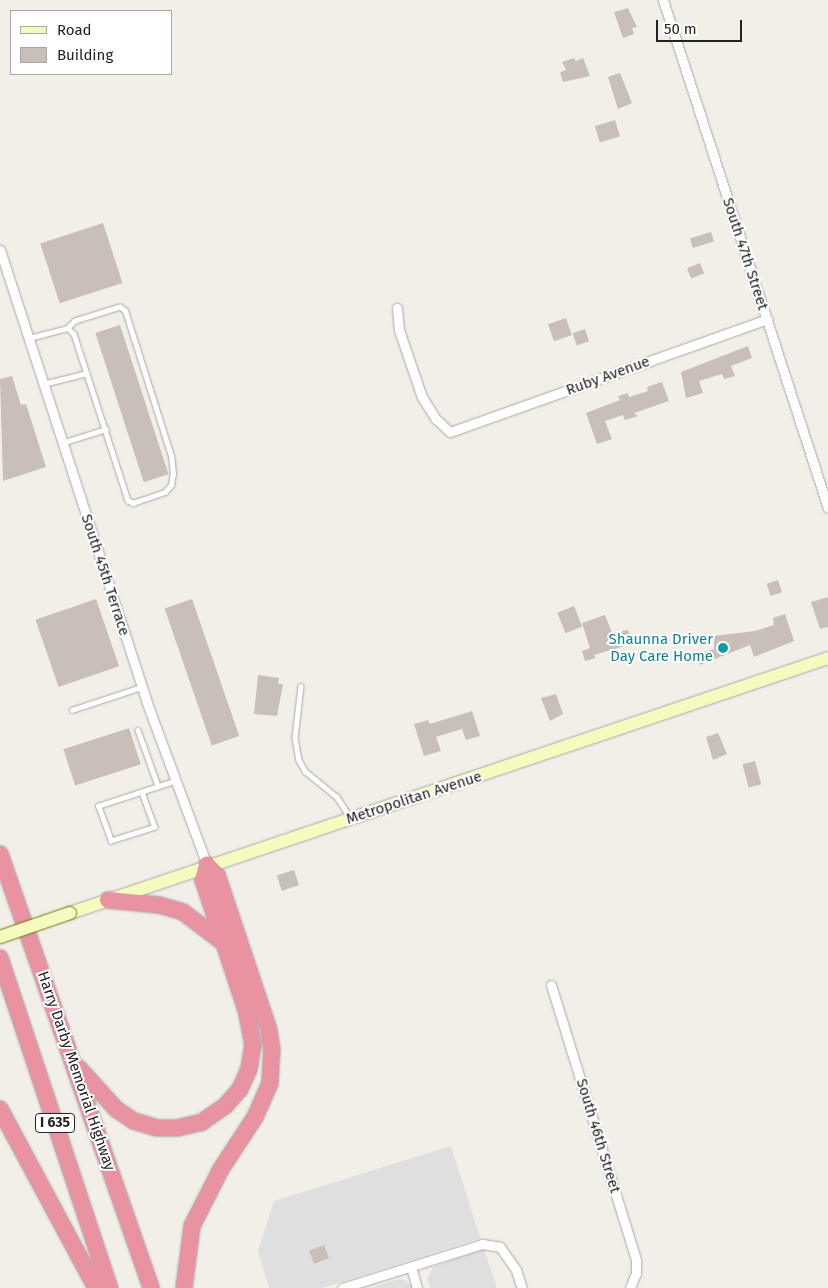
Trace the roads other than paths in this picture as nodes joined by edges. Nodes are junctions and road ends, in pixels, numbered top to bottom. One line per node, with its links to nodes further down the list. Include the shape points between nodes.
1 (663, 0): 4 (street, South 47th Street)
2 (0, 250): 6 (street, South 45th Terrace)
3 (397, 308): 4 (street, Ruby Avenue, via 399,330 422,397 436,419 450,432)
4 (767, 319): 11 (street, South 47th Street)
5 (68, 328): 6 (lane); 7 (lane, via 74,334); 9 (lane, via 75,321 120,307 125,311 171,456 173,474 171,485 165,492 132,503 128,500)
6 (28, 338): 8 (street, South 45th Terrace)
7 (87, 373): 8 (lane); 9 (lane)
8 (44, 384): 10 (street, South 45th Terrace)
9 (106, 429): 10 (lane)
10 (62, 443): 14 (street, South 45th Terrace)
11 (828, 508)
12 (828, 658): 20 (main road, Metropolitan Avenue)
13 (300, 686): 20 (lane, via 295,738 299,760 305,771 337,797)
14 (141, 687): 15 (lane); 17 (street, South 45th Terrace)
15 (72, 710)
16 (138, 730): 18 (lane)
17 (174, 781): 18 (lane); 22 (street, South 45th Terrace)
18 (158, 786): 19 (lane)
19 (142, 792): 19 (lane, via 98,806 111,842 155,827)
20 (350, 818): 22 (main road, Metropolitan Avenue)
21 (0, 854): 28 (highway, Harry Darby Memorial Highway / I 635)
22 (207, 865): 23 (main road, Metropolitan Avenue); 25 (highway, via 203,880); 34 (highway, via 218,875 269,1030 272,1050 270,1083 255,1117 221,1168 192,1226)
23 (108, 900): 24 (main road, Metropolitan Avenue, bridge); 25 (highway, via 159,905 183,912)
24 (0, 937)
25 (221, 942): 28 (highway, via 247,1013 253,1045 249,1069 240,1089 226,1106 202,1122 178,1128 156,1128 134,1121 116,1108)
26 (0, 958): 32 (highway, I 635)
27 (552, 985): 38 (street, South 46th Street, via 636,1260 636,1273)
28 (72, 1060): 33 (highway, Harry Darby Memorial Highway / I 635)
29 (0, 1109): 31 (highway)
30 (411, 1267): 35 (street); 36 (street); 37 (street, via 482,1244 500,1247 516,1270)
31 (96, 1288)
32 (110, 1288)
33 (151, 1288)
34 (184, 1288)
35 (342, 1288)
36 (418, 1288)
37 (522, 1288)
38 (630, 1288)

